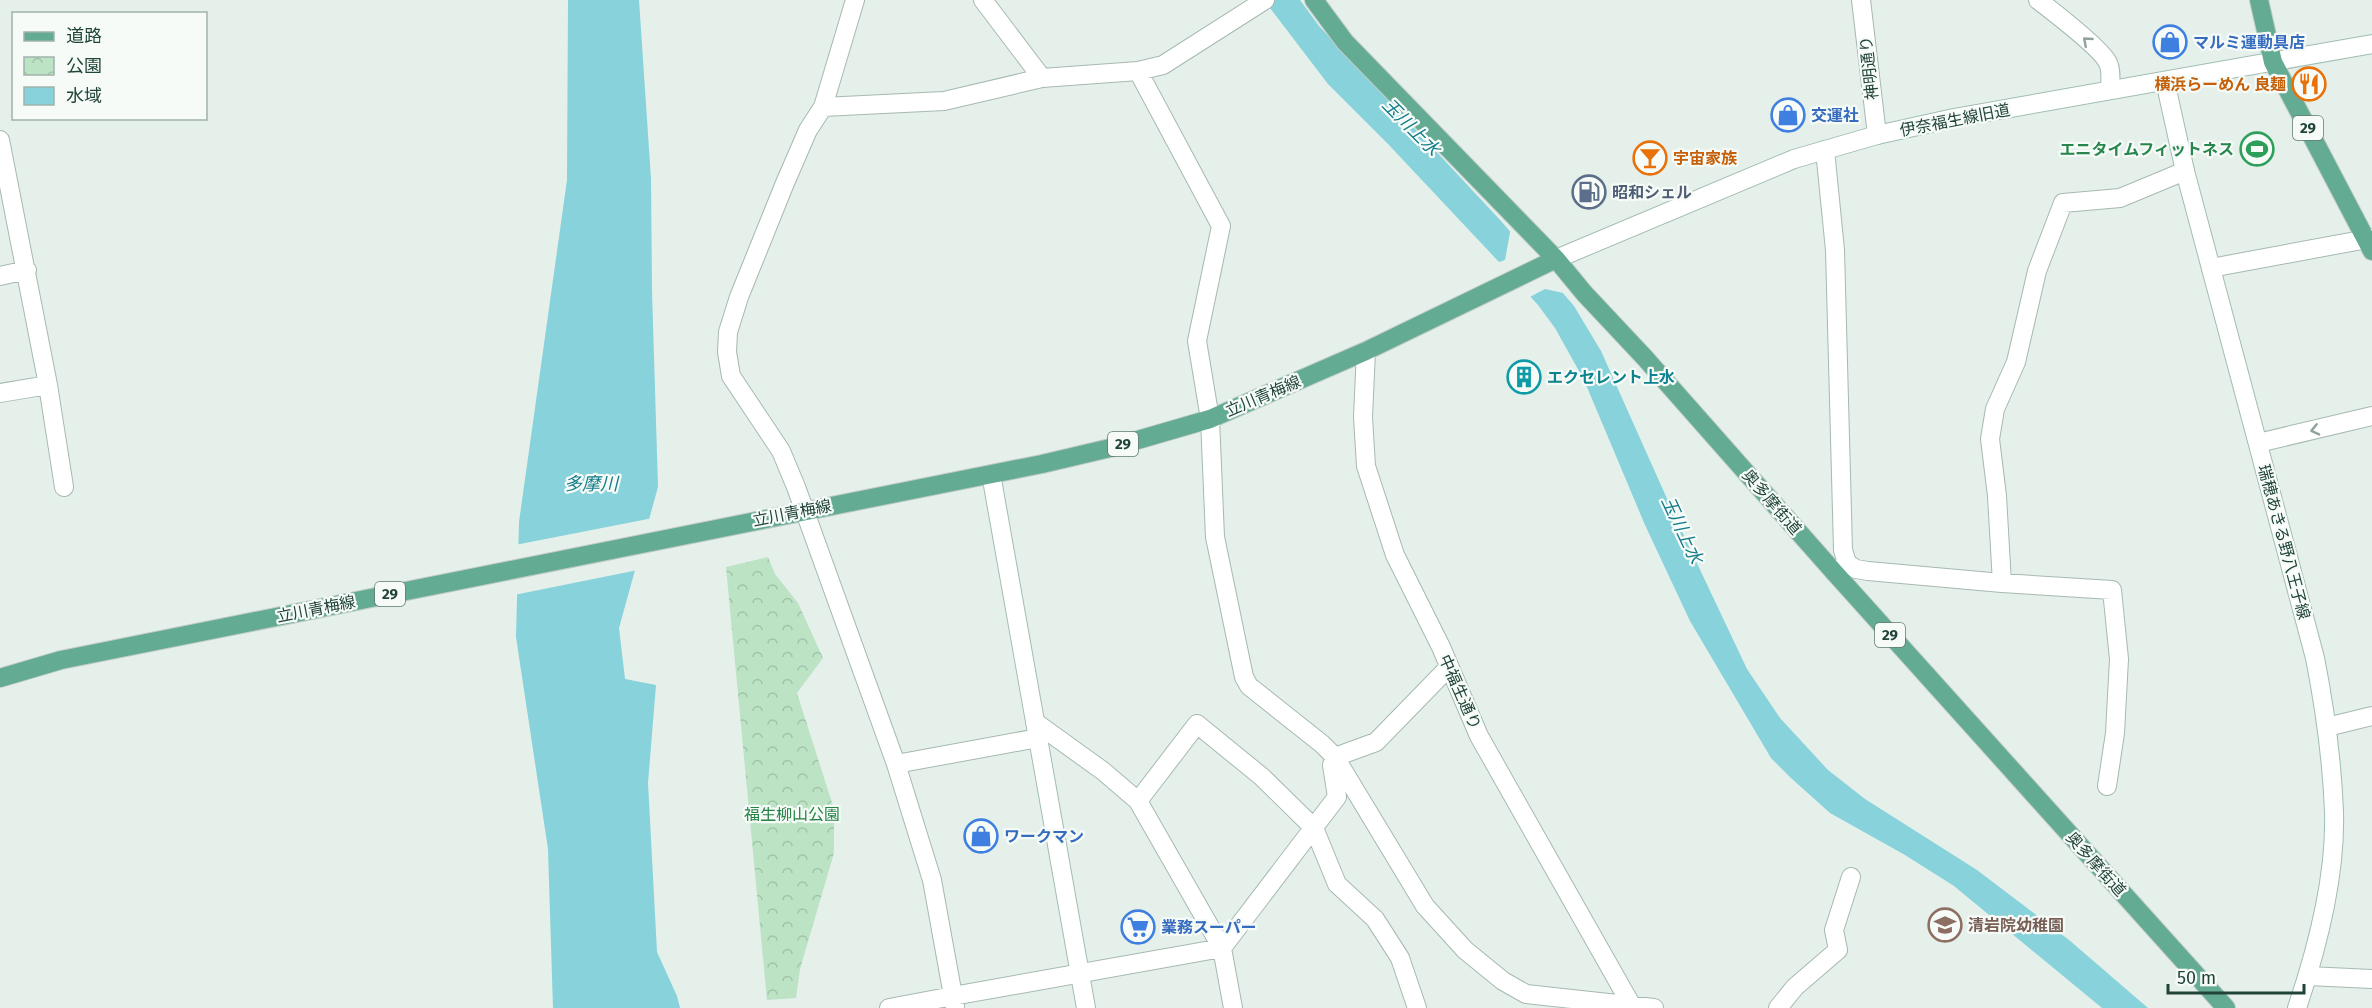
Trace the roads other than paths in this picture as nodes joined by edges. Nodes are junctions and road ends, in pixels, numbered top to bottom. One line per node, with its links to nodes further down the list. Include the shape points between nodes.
1 (855, 0): 14 (street)
2 (983, 0): 11 (street)
3 (1314, 0): 21 (main road, 奥多摩街道 / 29, via 1345,42)
4 (1861, 0): 15 (street, 神明通り)
5 (2038, 0): 13 (street, one-way to 5, via 2107,60)
6 (2259, 0): 9 (main road, 29)
7 (1263, 1): 10 (street, via 1163,64)
8 (2372, 44): 9 (street, 伊奈福生線旧道)
9 (2273, 62): 12 (street, 伊奈福生線旧道); 20 (main road, 29)
10 (1138, 71): 11 (street); 29 (street, via 1221,226 1197,341)
11 (1042, 78): 14 (street, via 944,101)
12 (2165, 81): 13 (street, 伊奈福生線旧道); 18 (street, 瑞穂あきる野八王子線)
13 (2110, 90): 15 (street, 伊奈福生線旧道)
14 (823, 107): 33 (street, via 808,130 739,297 728,332 727,351 731,376 781,451)
15 (1876, 135): 17 (street, 伊奈福生線旧道)
16 (0, 140): 19 (street)
17 (1825, 150): 21 (street, 伊奈福生線旧道, via 1794,159); 34 (street, via 1835,250 1843,550)
18 (2185, 171): 22 (street, 瑞穂あきる野八王子線); 35 (street, via 2120,198 2063,203 2037,271 2016,362 1995,409 1990,440)
19 (4, 172): 23 (street)
20 (2370, 243): 22 (street)
21 (1552, 261): 25 (main road, 立川青梅線 / 29); 34 (main road, 奥多摩街道 / 29)
22 (2211, 267): 30 (street, 瑞穂あきる野八王子線)
23 (27, 270): 24 (street); 26 (street)
24 (0, 276)
25 (1366, 351): 29 (main road, 立川青梅線 / 29); 36 (street, 中福生通り, via 1366,466 1395,555)
26 (48, 385): 27 (street); 32 (street)
27 (0, 393)
28 (2372, 416): 30 (street, one-way to 30)
29 (1210, 419): 31 (main road, 立川青梅線 / 29, via 1110,448); 41 (street, via 1215,537 1244,677 1249,686)
30 (2258, 443): 39 (street, 瑞穂あきる野八王子線, via 2315,658)
31 (991, 474): 33 (main road, 立川青梅線 / 29); 40 (street)
32 (64, 487)
33 (806, 511): 37 (main road, 立川青梅線 / 29, via 61,660); 42 (street)
34 (1840, 568): 35 (street); 59 (main road, 奥多摩街道 / 29)
35 (2002, 583): 43 (street, via 2112,590 2119,659)
36 (1449, 667): 41 (street, via 1376,742); 52 (street, 中福生通り, via 1479,736)
37 (0, 678)
38 (2372, 716): 39 (street)
39 (2327, 727): 49 (street, 瑞穂あきる野八王子線, via 2334,814 2331,859)
40 (1037, 730): 42 (street); 44 (street, via 1103,771); 48 (street)
41 (1335, 757): 45 (street, via 1332,765 1337,797); 52 (street, via 1425,906 1465,950 1503,981 1527,993)
42 (896, 764): 51 (street, via 932,880)
43 (2107, 786)
44 (1138, 801): 45 (street, via 1197,724 1262,777); 47 (street)
45 (1314, 828): 47 (street); 56 (street, via 1337,884 1375,920 1400,958)
46 (1851, 877): 58 (street, via 1834,930 1838,950 1795,987)
47 (1222, 948): 48 (street); 55 (street)
48 (1080, 973): 51 (street); 54 (street)
49 (2308, 976): 50 (street); 60 (street, 瑞穂あきる野八王子線)
50 (2372, 979)
51 (954, 1002): 53 (street)
52 (1632, 1007): 57 (street)
53 (889, 1008)
54 (1086, 1008)
55 (1233, 1008)
56 (1417, 1008)
57 (1654, 1008)
58 (1778, 1008)
59 (2226, 1008)
60 (2297, 1008)

